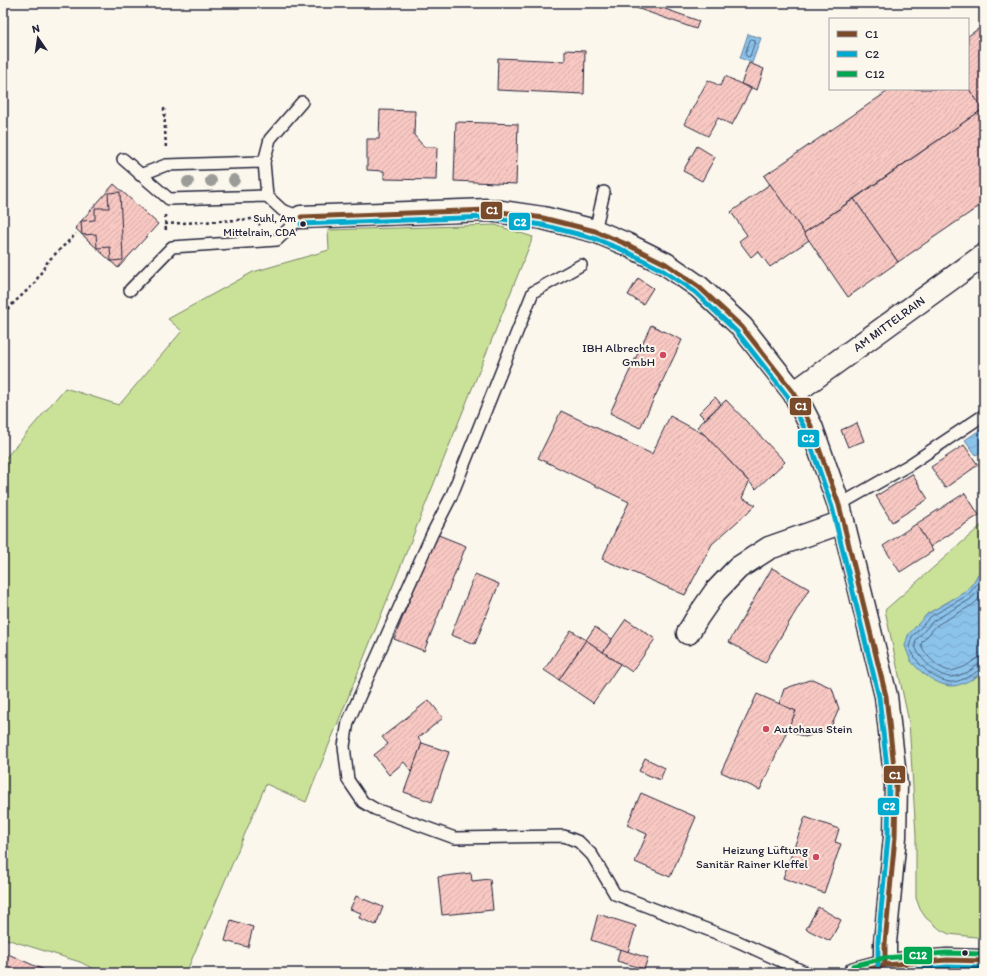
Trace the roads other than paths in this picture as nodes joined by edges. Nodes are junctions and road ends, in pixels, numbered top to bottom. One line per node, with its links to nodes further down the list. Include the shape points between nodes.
1 (302, 102): 3 (lane, via 270,139)
2 (123, 159): 4 (lane)
3 (264, 162): 4 (lane, via 166,165); 6 (lane)
4 (140, 175): 6 (lane, via 169,199)
5 (604, 192): 8 (lane)
6 (267, 196): 7 (lane, via 282,210)
7 (300, 217): 8 (street, via 488,210 543,218); 11 (lane, via 277,240 172,247)
8 (596, 231): 12 (street, via 666,264 699,287 742,327)
9 (984, 255): 12 (street, AM MITTELRAIN)
10 (581, 265): 18 (lane, via 533,292 451,497 348,722 344,746 348,780 363,802 375,809 455,838 564,836 579,842 592,855 615,894 737,941)
11 (130, 290)
12 (794, 393): 14 (street, via 811,426)
13 (984, 415): 14 (lane)
14 (841, 514): 15 (street, via 769,548 738,568 715,592); 17 (street, via 886,696 896,785 895,837)
15 (688, 633)
16 (984, 961): 17 (street, via 947,960)
17 (885, 965): 19 (street)
18 (807, 973)
19 (855, 973)

